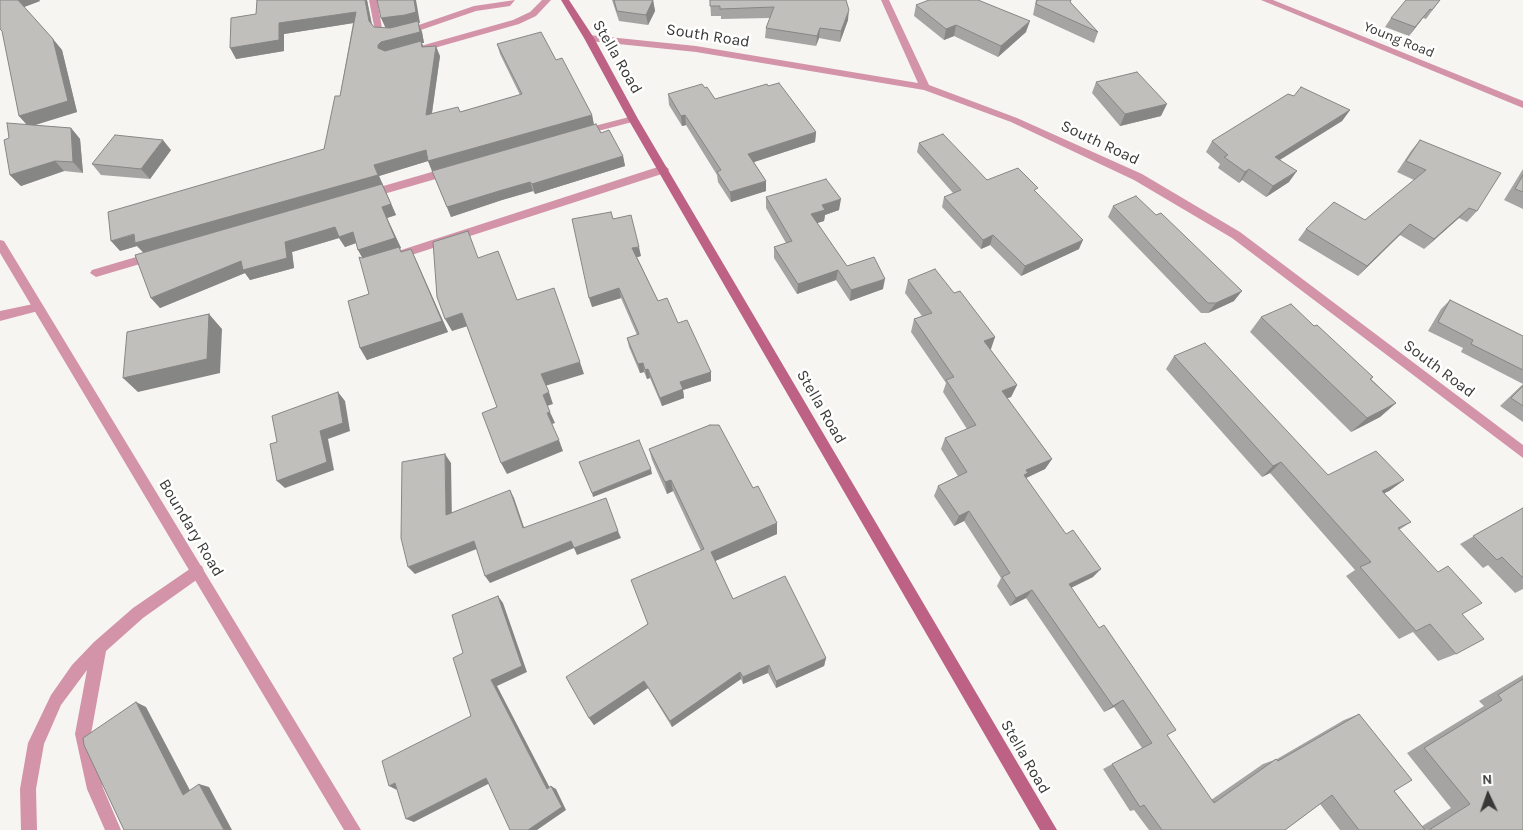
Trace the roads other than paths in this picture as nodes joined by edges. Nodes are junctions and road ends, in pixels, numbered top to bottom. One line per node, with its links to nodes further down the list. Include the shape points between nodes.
1 (373, 0): 2 (street, via 378,29 383,34 412,30 474,9 507,4)
2 (511, 0)
3 (547, 0): 8 (street, via 534,14 516,22)
4 (565, 0): 7 (main road, Stella Road)
5 (885, 0): 9 (street)
6 (1264, 0): 10 (street, Young Road)
7 (589, 38): 9 (street, South Road, via 696,49); 11 (main road, Stella Road)
8 (407, 52)
9 (925, 87): 22 (street, South Road, via 1014,120 1138,177 1236,235)
10 (1523, 105)
11 (633, 118): 12 (street); 14 (main road, Stella Road)
12 (570, 136)
13 (456, 169): 15 (street)
14 (664, 169): 18 (street); 28 (main road, Stella Road)
15 (361, 196)
16 (0, 244): 20 (street, Boundary Road)
17 (162, 254): 19 (street)
18 (387, 259)
19 (96, 273)
20 (38, 307): 21 (street); 23 (street, Boundary Road)
21 (0, 316)
22 (1523, 452)
23 (197, 571): 24 (street, via 138,613); 27 (street, Boundary Road)
24 (99, 647): 25 (street, via 77,670 56,700 36,743 28,789); 26 (street, via 83,734 95,789)
25 (29, 830)
26 (113, 830)
27 (352, 830)
28 (1049, 830)

